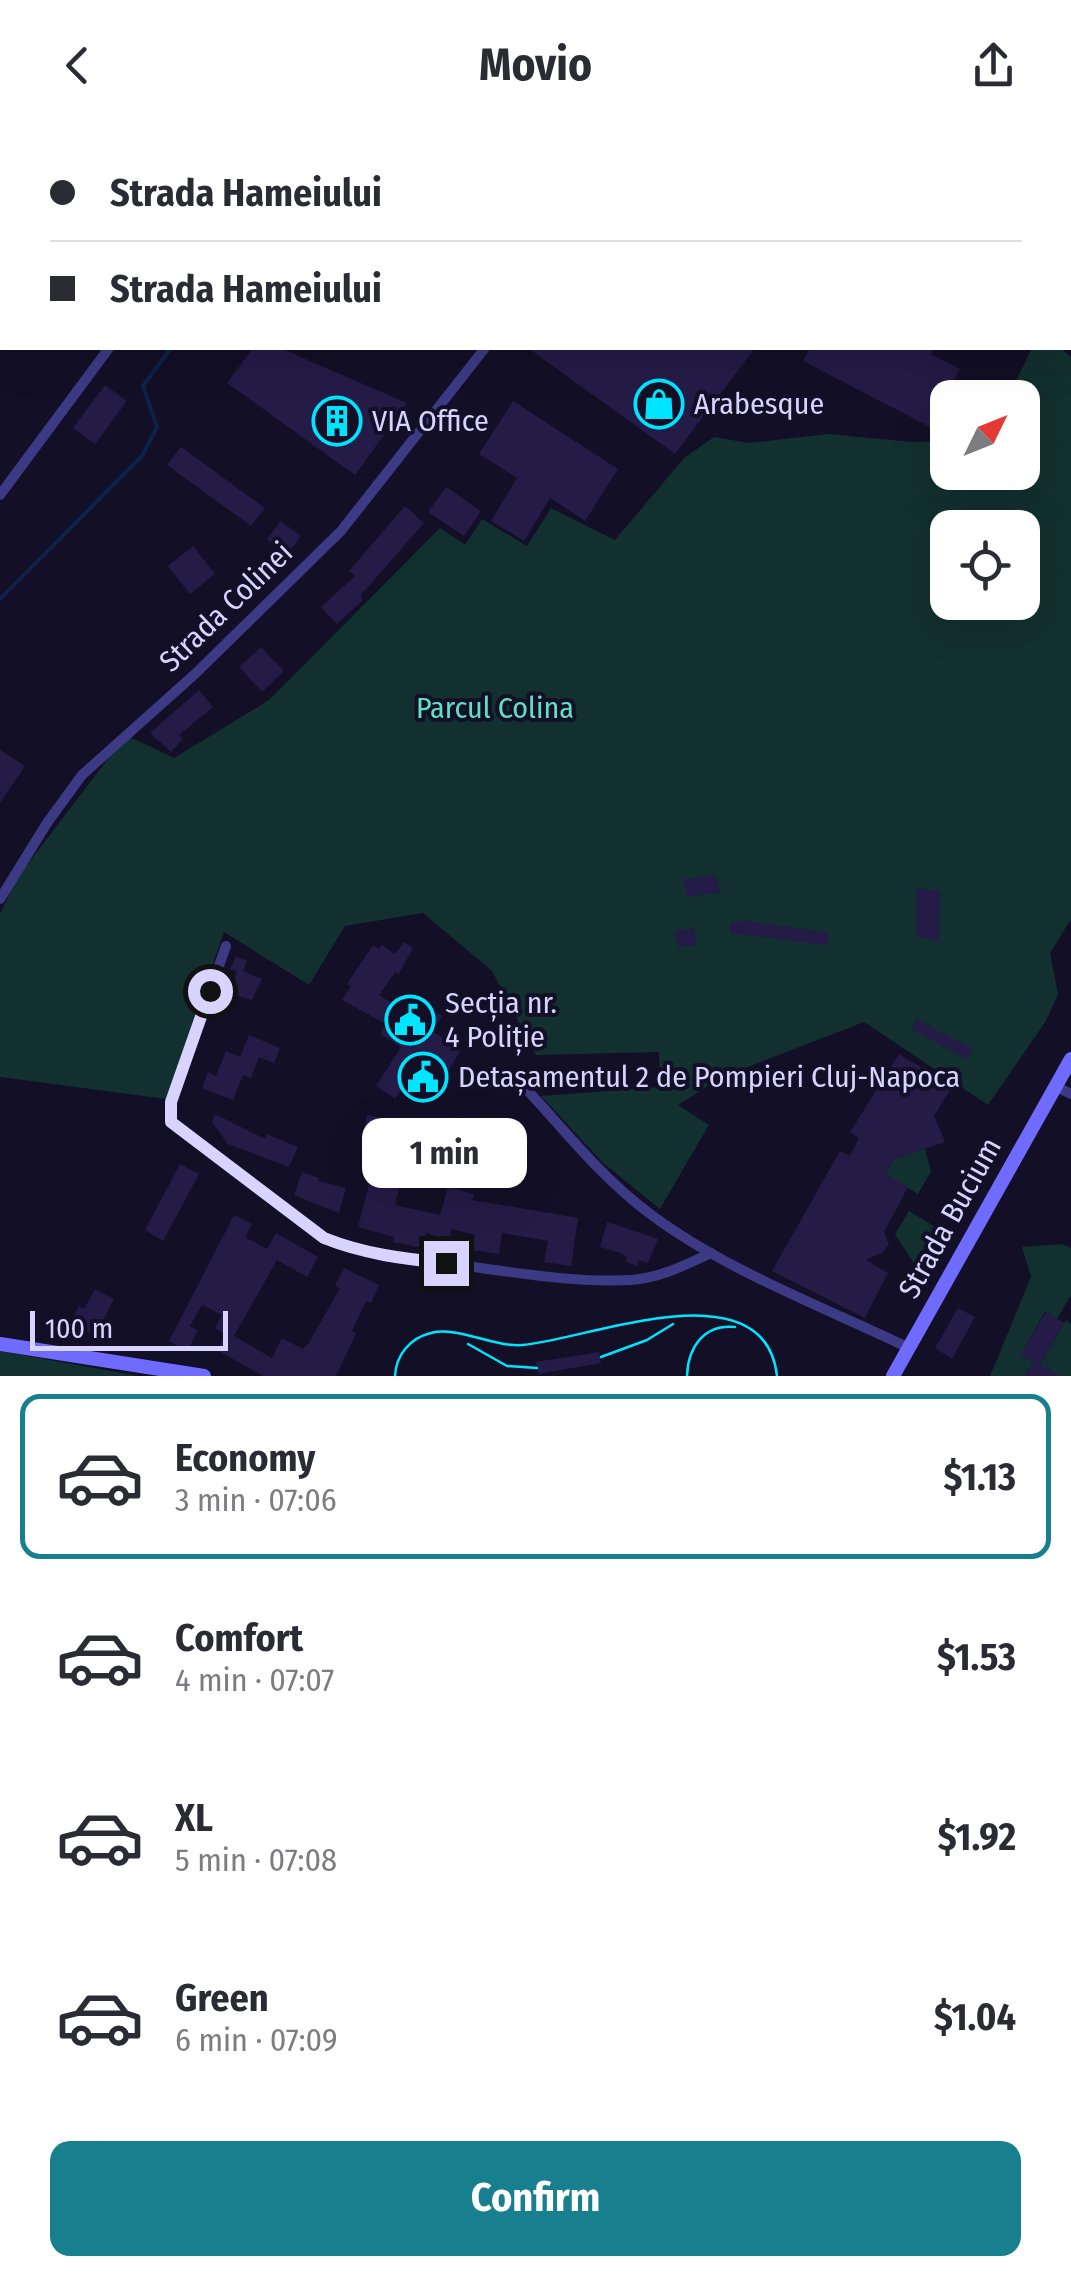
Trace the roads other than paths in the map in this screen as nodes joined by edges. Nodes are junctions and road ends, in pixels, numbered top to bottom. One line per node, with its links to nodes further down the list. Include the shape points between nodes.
1 (108, 350): 3 (street)
2 (483, 350): 4 (street, Strada Colinei, via 341,531 82,774)
3 (0, 495)
4 (0, 899)
5 (226, 946): 10 (street, via 171,1102 171,1122 324,1238 387,1257 633,1280)
6 (1071, 1059): 7 (main road, Strada Bucium)
7 (1055, 1086): 9 (street); 12 (main road, Strada Bucium)
8 (529, 1092): 10 (street, via 628,1196)
9 (1071, 1094)
10 (711, 1253): 12 (street)
11 (0, 1344): 13 (main road)
12 (909, 1348): 14 (main road, Strada Bucium)
13 (204, 1376)
14 (894, 1376)

